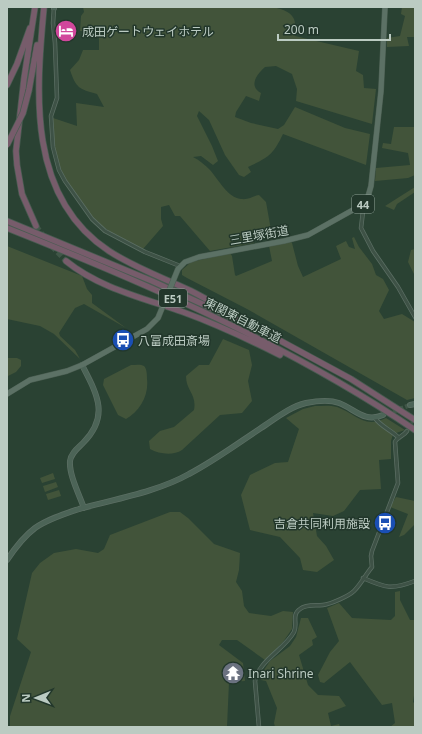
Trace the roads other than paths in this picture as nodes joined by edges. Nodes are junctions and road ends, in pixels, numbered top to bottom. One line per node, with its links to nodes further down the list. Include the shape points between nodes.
1 (35, 7): 5 (highway, via 22,53); 9 (highway, via 16,150 22,194)
2 (44, 7): 6 (highway, bridge, via 23,113); 14 (highway, via 38,87 42,138 54,182 73,218 94,240 119,257 192,292)
3 (385, 7): 7 (main road, 44, via 374,158 370,192)
4 (54, 8): 12 (street, via 57,98 52,116 53,147 59,170 92,219 106,231)
5 (7, 85)
6 (7, 145)
7 (364, 203): 12 (main road, 三里塚街道 / 44, via 308,235 199,256 185,262); 13 (street, via 361,228)
8 (7, 221): 14 (highway, 東関東自動車道 / E51, via 159,284)
9 (36, 226)
10 (7, 228): 16 (highway, 東関東自動車道 / E51, via 175,298)
11 (66, 261): 16 (highway, via 98,282 229,331)
12 (179, 268): 15 (main road, bridge, via 158,318 147,329)
13 (415, 317)
14 (266, 333): 20 (highway, 東関東自動車道 / E51, via 351,379)
15 (82, 365): 17 (main road, via 30,380); 24 (street, via 96,393 99,409 92,432 70,459 70,469)
16 (333, 380): 21 (highway, 東関東自動車道 / E51)
17 (7, 394)
18 (383, 415): 19 (street)
19 (375, 418): 23 (street); 24 (street, via 365,417 330,401 304,404 282,414 187,476 159,487)
20 (415, 420)
21 (415, 430)
22 (407, 431): 23 (street)
23 (399, 438): 26 (street, via 395,442 397,486 372,550 372,567)
24 (84, 508): 25 (street, via 62,514 37,527 23,539)
25 (7, 560)
26 (363, 578): 27 (street, via 391,588); 28 (street, via 353,592 336,601 324,605 309,605 298,610 295,615 295,631 256,676)
27 (415, 581)
28 (259, 727)

